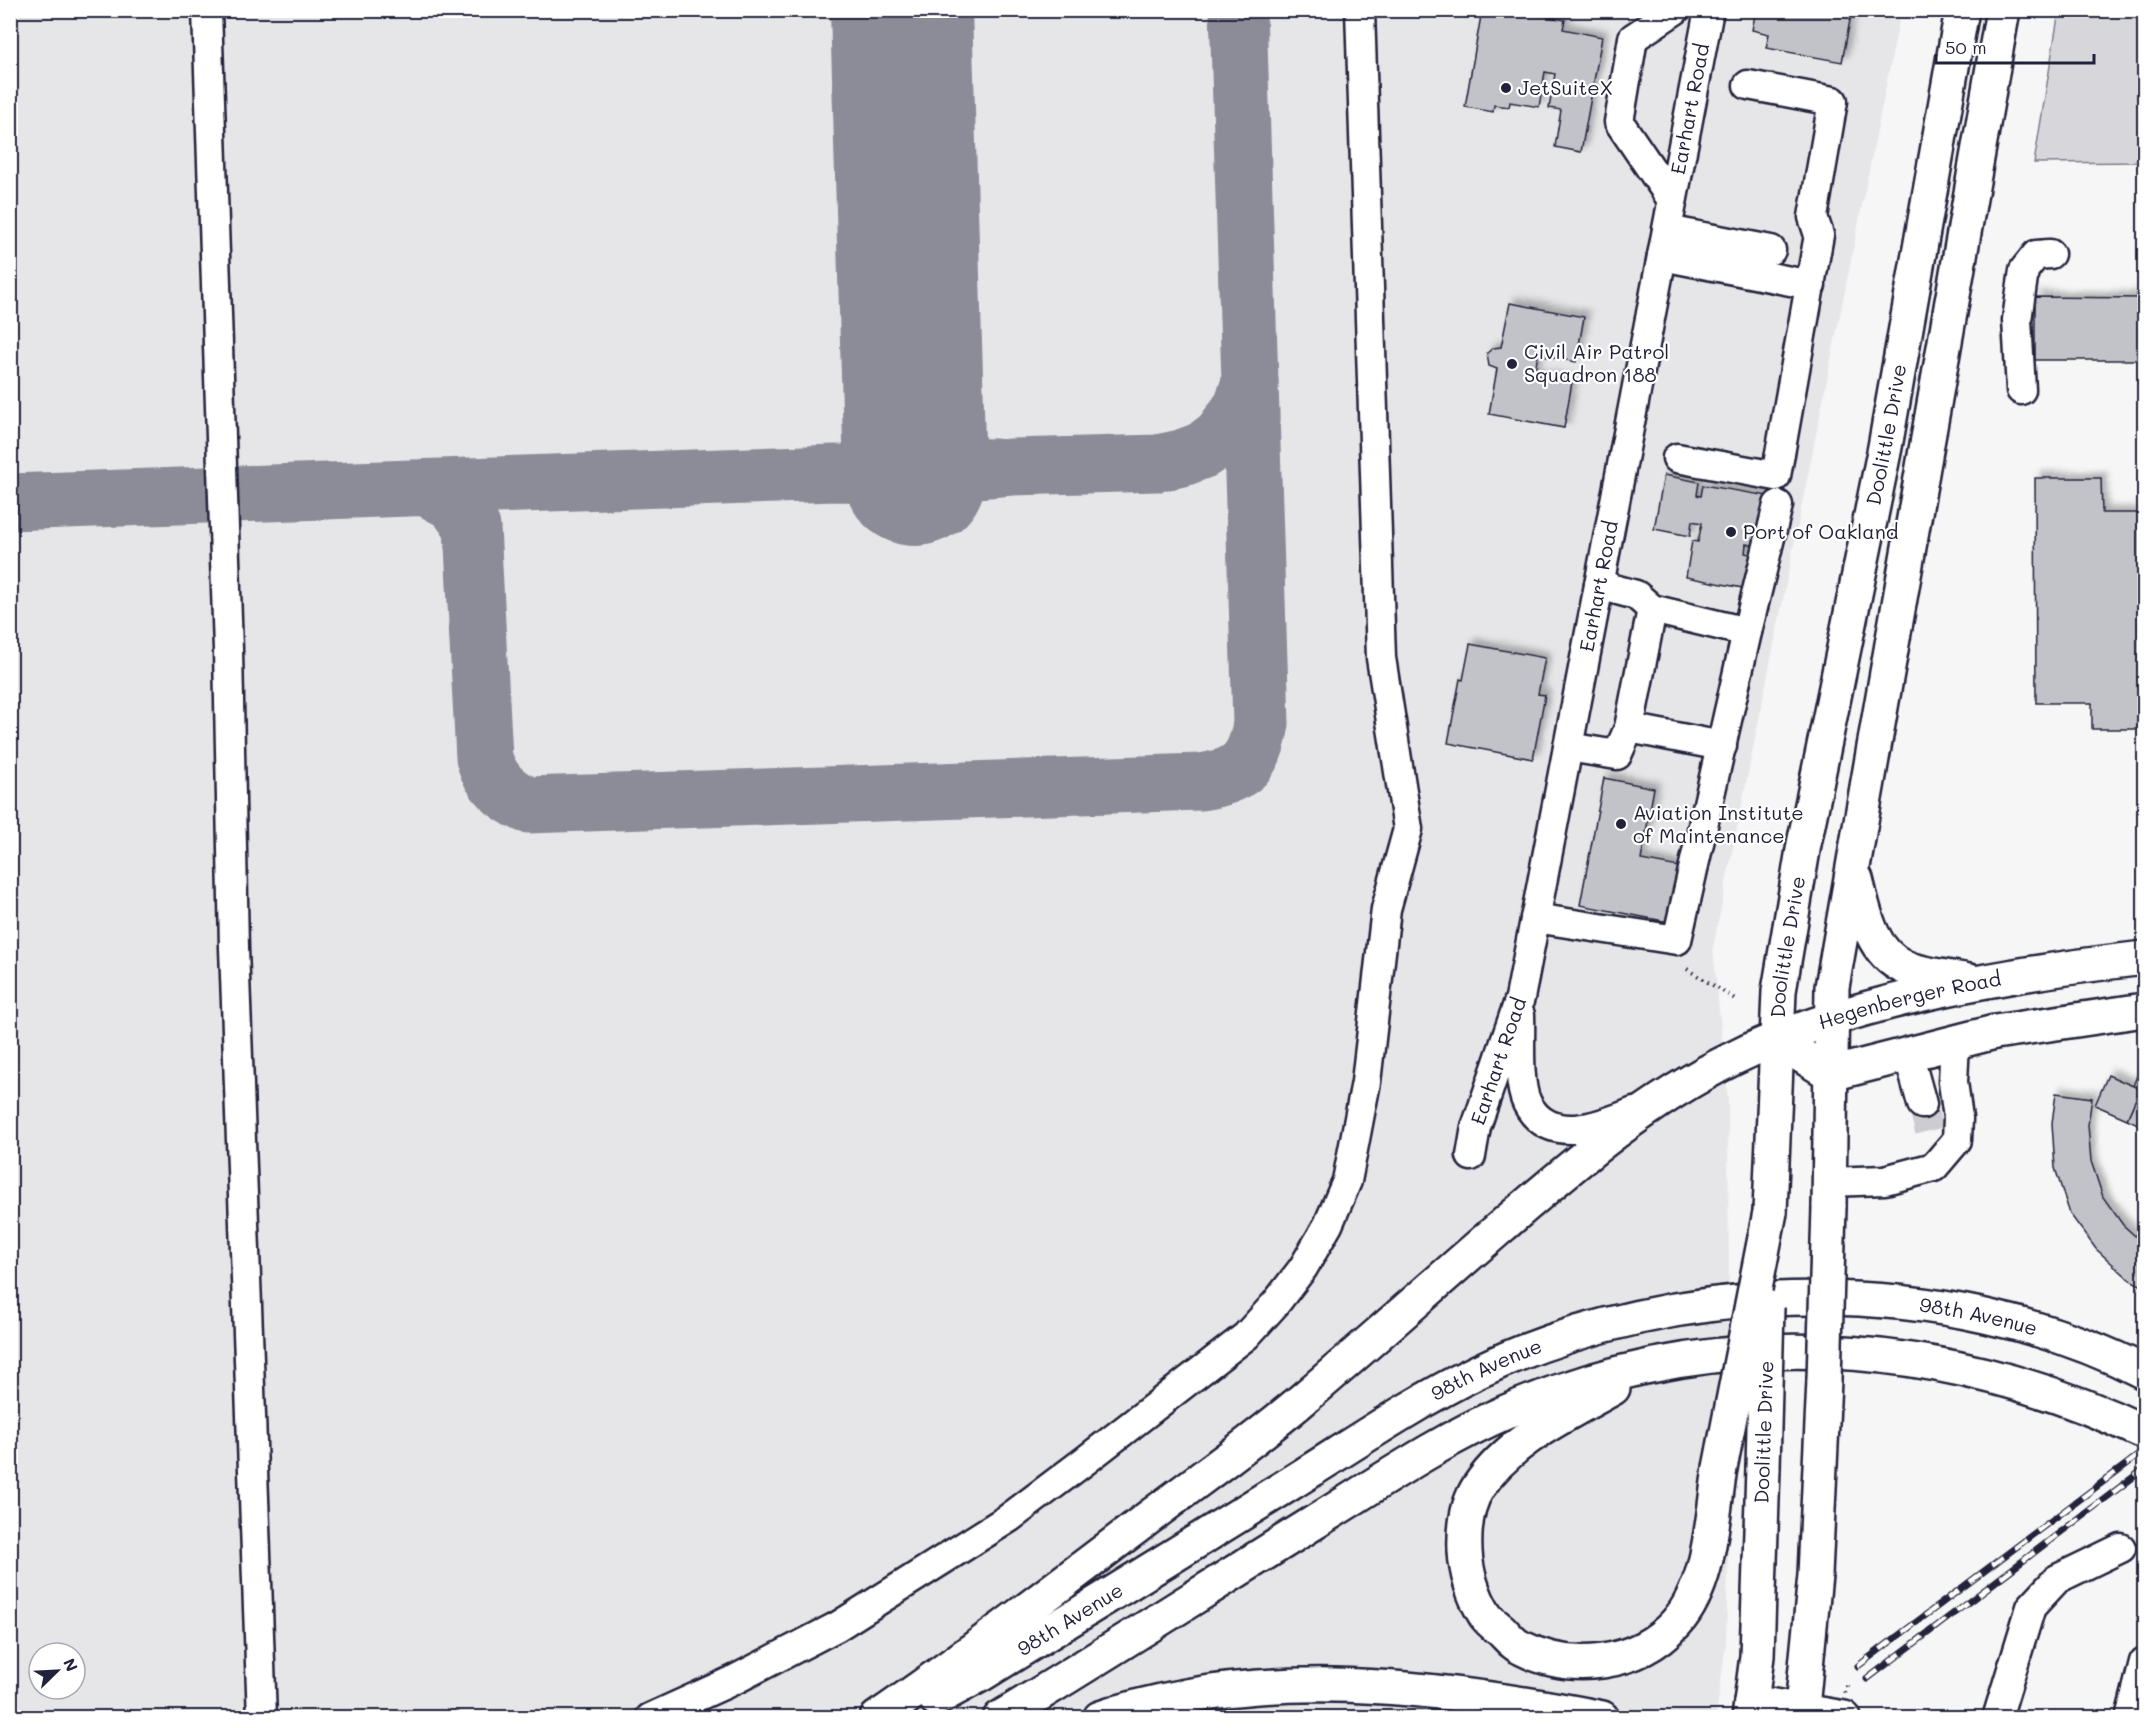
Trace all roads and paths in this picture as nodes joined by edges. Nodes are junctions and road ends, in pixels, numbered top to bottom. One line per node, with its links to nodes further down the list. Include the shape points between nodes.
1 (207, 10): 50 (street, via 234,948)
2 (1360, 10): 51 (street, via 1381,658 1408,829 1386,909 1366,1083 1347,1181 1303,1268 1246,1336 1086,1460 1009,1518 838,1626)
3 (1675, 10): 8 (street, via 1633,38 1619,122)
4 (1962, 10): 31 (main road, Doolittle Drive, via 1885,447 1804,844 1779,991)
5 (2003, 10): 22 (main road, Doolittle Drive)
6 (1704, 12): 8 (street, Earhart Road)
7 (1748, 85): 12 (street, via 1833,101 1813,217 1819,235)
8 (1672, 200): 9 (street, Earhart Road)
9 (1664, 243): 10 (street); 12 (street); 16 (street, Earhart Road)
10 (1771, 250)
11 (2050, 254): 13 (street, via 2036,255 2024,270 2017,320)
12 (1810, 285): 14 (street, via 1776,477)
13 (2021, 390)
14 (1677, 458)
15 (1778, 505): 18 (street)
16 (1599, 585): 17 (street, via 1636,595); 21 (street, Earhart Road)
17 (1652, 609): 18 (street); 19 (street)
18 (1747, 632): 20 (street)
19 (1629, 728): 20 (street); 21 (street, via 1617,755)
20 (1722, 746): 23 (street, via 1677,940)
21 (1568, 747): 23 (street, Earhart Road)
22 (1853, 868): 26 (main road, via 1870,933 1884,951 1904,967); 30 (main road, Doolittle Drive)
23 (1535, 918): 27 (street, Earhart Road)
24 (2145, 958): 26 (main road, Hegenberger Road, via 2074,966)
25 (1688, 969): 28 (path)
26 (1980, 984): 30 (main road, Hegenberger Road)
27 (1520, 998): 36 (street, via 1522,1082 1526,1102 1539,1119 1563,1130 1588,1128); 38 (street, Earhart Road, via 1476,1126)
28 (1735, 999)
29 (2145, 1010): 32 (main road, via 2069,1019)
30 (1830, 1019): 31 (main road, Hegenberger Road); 34 (main road, Doolittle Drive)
31 (1775, 1039): 34 (main road, Hegenberger Road); 36 (main road, via 1705,1072); 41 (main road, Doolittle Drive)
32 (1955, 1042): 33 (main road); 39 (street, via 1957,1140)
33 (1915, 1051): 34 (main road); 35 (street)
34 (1831, 1074): 40 (main road, Doolittle Drive)
35 (1928, 1103)
36 (1650, 1105): 52 (main road, via 1586,1153 1298,1404 960,1661)
37 (1936, 1133): 39 (street)
38 (1471, 1156)
39 (1934, 1167): 40 (street)
40 (1829, 1194): 49 (main road, Doolittle Drive, bridge, via 1822,1467)
41 (1770, 1212): 42 (main road, bridge, via 1697,1590 1676,1623 1641,1650 1601,1662 1560,1662 1520,1648 1485,1616 1466,1572 1463,1525 1478,1487 1503,1457 1535,1433); 48 (main road, Doolittle Drive, bridge, via 1757,1656)
42 (1649, 1367): 44 (main road, via 1780,1349 1922,1360 2015,1381 2099,1410); 54 (main road, via 1578,1384 1504,1412 1425,1454)
43 (2145, 1372): 53 (main road, 98th Avenue, via 2036,1330 1952,1309 1871,1299 1795,1298 1719,1304 1640,1317 1562,1339 1478,1372 982,1674)
44 (2145, 1432)
45 (2121, 1548): 58 (street, via 2057,1579 2031,1607)
46 (2145, 1662): 47 (street)
47 (2137, 1700)
48 (1750, 1710): 49 (main road)
49 (1801, 1714): 57 (main road)
50 (262, 1718)
51 (650, 1718)
52 (877, 1718)
53 (903, 1718)
54 (1000, 1718)
55 (1100, 1718): 56 (main road, via 1230,1690 1324,1684 1517,1702)
56 (1602, 1718)
57 (1844, 1718)
58 (1997, 1718)

